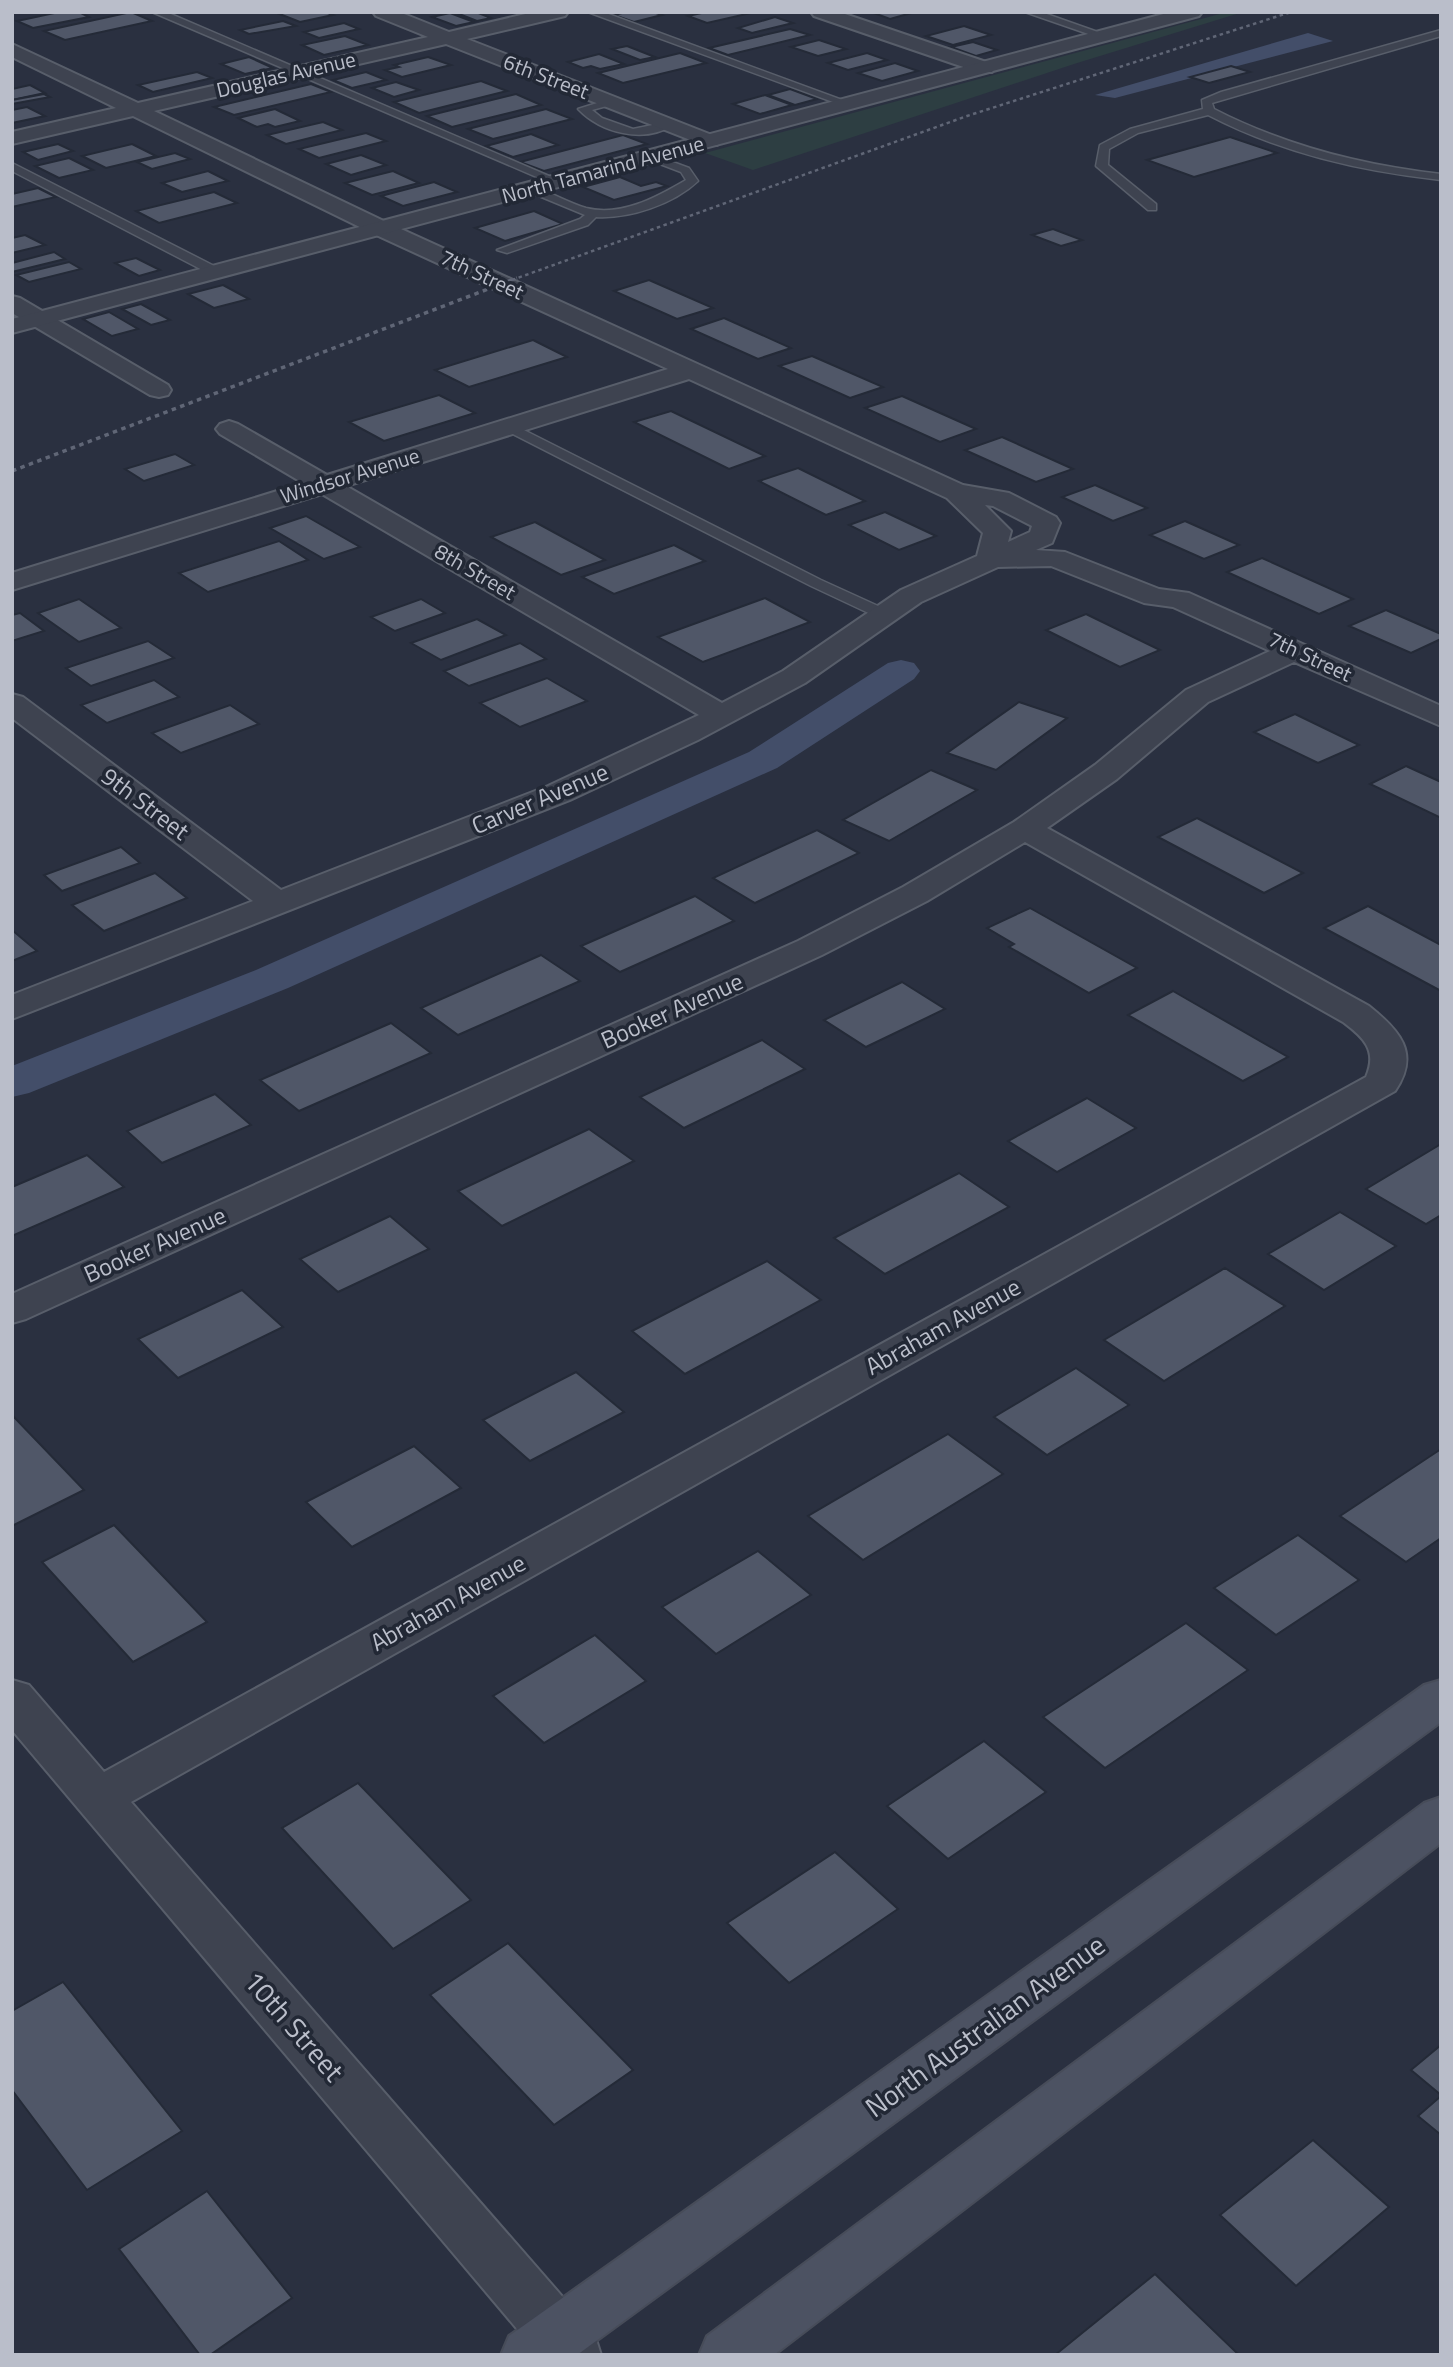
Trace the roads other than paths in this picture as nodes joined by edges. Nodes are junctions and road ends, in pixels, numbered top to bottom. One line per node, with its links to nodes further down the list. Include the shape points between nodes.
1 (157, 12): 13 (lane)
2 (382, 12): 10 (street, 6th Street)
3 (559, 12): 10 (street, Douglas Avenue)
4 (593, 12): 15 (lane)
5 (820, 12): 12 (street)
6 (1030, 12): 9 (lane)
7 (1194, 12): 9 (street, North Tamarind Avenue)
8 (1441, 33): 17 (lane, via 1211,98 1206,102)
9 (1104, 36): 12 (street, North Tamarind Avenue)
10 (447, 38): 13 (street, Douglas Avenue); 14 (street, 6th Street)
11 (12, 50): 16 (street, 7th Street)
12 (985, 68): 15 (street, North Tamarind Avenue)
13 (296, 73): 16 (street, Douglas Avenue); 24 (lane)
14 (610, 102): 18 (street, 6th Street); 18 (lane, via 583,109 632,133)
15 (848, 104): 20 (street, North Tamarind Avenue)
16 (137, 109): 19 (street, Douglas Avenue); 28 (street, 7th Street)
17 (1209, 111): 23 (lane, via 1237,127 1311,152 1399,173); 26 (lane, via 1134,131 1104,147 1102,166)
18 (667, 125): 20 (street, 6th Street)
19 (12, 138)
20 (710, 141): 21 (street, North Tamarind Avenue)
21 (651, 156): 24 (street, North Tamarind Avenue); 27 (lane, via 685,170 692,181 667,196 623,210)
22 (12, 166): 30 (lane)
23 (1441, 177)
24 (557, 182): 25 (street, North Tamarind Avenue)
25 (531, 189): 27 (lane); 28 (street, North Tamarind Avenue)
26 (1152, 207)
27 (593, 213): 29 (lane, via 584,222)
28 (382, 229): 30 (street, North Tamarind Avenue); 34 (street, 7th Street)
29 (503, 250)
30 (216, 272): 32 (street, North Tamarind Avenue)
31 (12, 303): 32 (street)
32 (39, 319): 33 (street, North Tamarind Avenue); 35 (street)
33 (12, 326)
34 (688, 371): 36 (street, Windsor Avenue); 39 (street, 7th Street)
35 (159, 390)
36 (508, 426): 38 (street, Windsor Avenue); 44 (lane)
37 (229, 429): 38 (street, 8th Street)
38 (323, 484): 42 (street, Windsor Avenue); 47 (street, 8th Street)
39 (956, 492): 40 (street, 7th Street, via 1000,499 1046,523); 41 (street, 7th Street, via 997,531)
40 (1042, 537): 41 (street, Carver Avenue); 43 (street, 7th Street, via 1113,555 1169,581)
41 (990, 559): 43 (street, 7th Street, via 1055,558 1154,597); 44 (street, Carver Avenue)
42 (12, 582)
43 (1179, 599): 45 (street, 7th Street)
44 (883, 614): 47 (street, Carver Avenue, via 793,677)
45 (1296, 650): 48 (street, 7th Street); 49 (street, Booker Avenue, via 1196,696 1106,772)
46 (12, 704): 50 (street, 9th Street)
47 (720, 714): 50 (street, Carver Avenue, via 558,793)
48 (1441, 717)
49 (1025, 828): 52 (street, Booker Avenue, via 915,894 810,948); 55 (street, Abraham Avenue, via 1356,1014 1389,1048 1391,1067 1382,1083)
50 (278, 904): 51 (street, Carver Avenue)
51 (12, 1008)
52 (12, 1310)
53 (12, 1697): 55 (street, 10th Street)
54 (1441, 1697): 57 (main road, North Australian Avenue)
55 (98, 1798): 57 (street, 10th Street)
56 (1441, 1816): 58 (main road)
57 (554, 2348)
58 (727, 2355)

